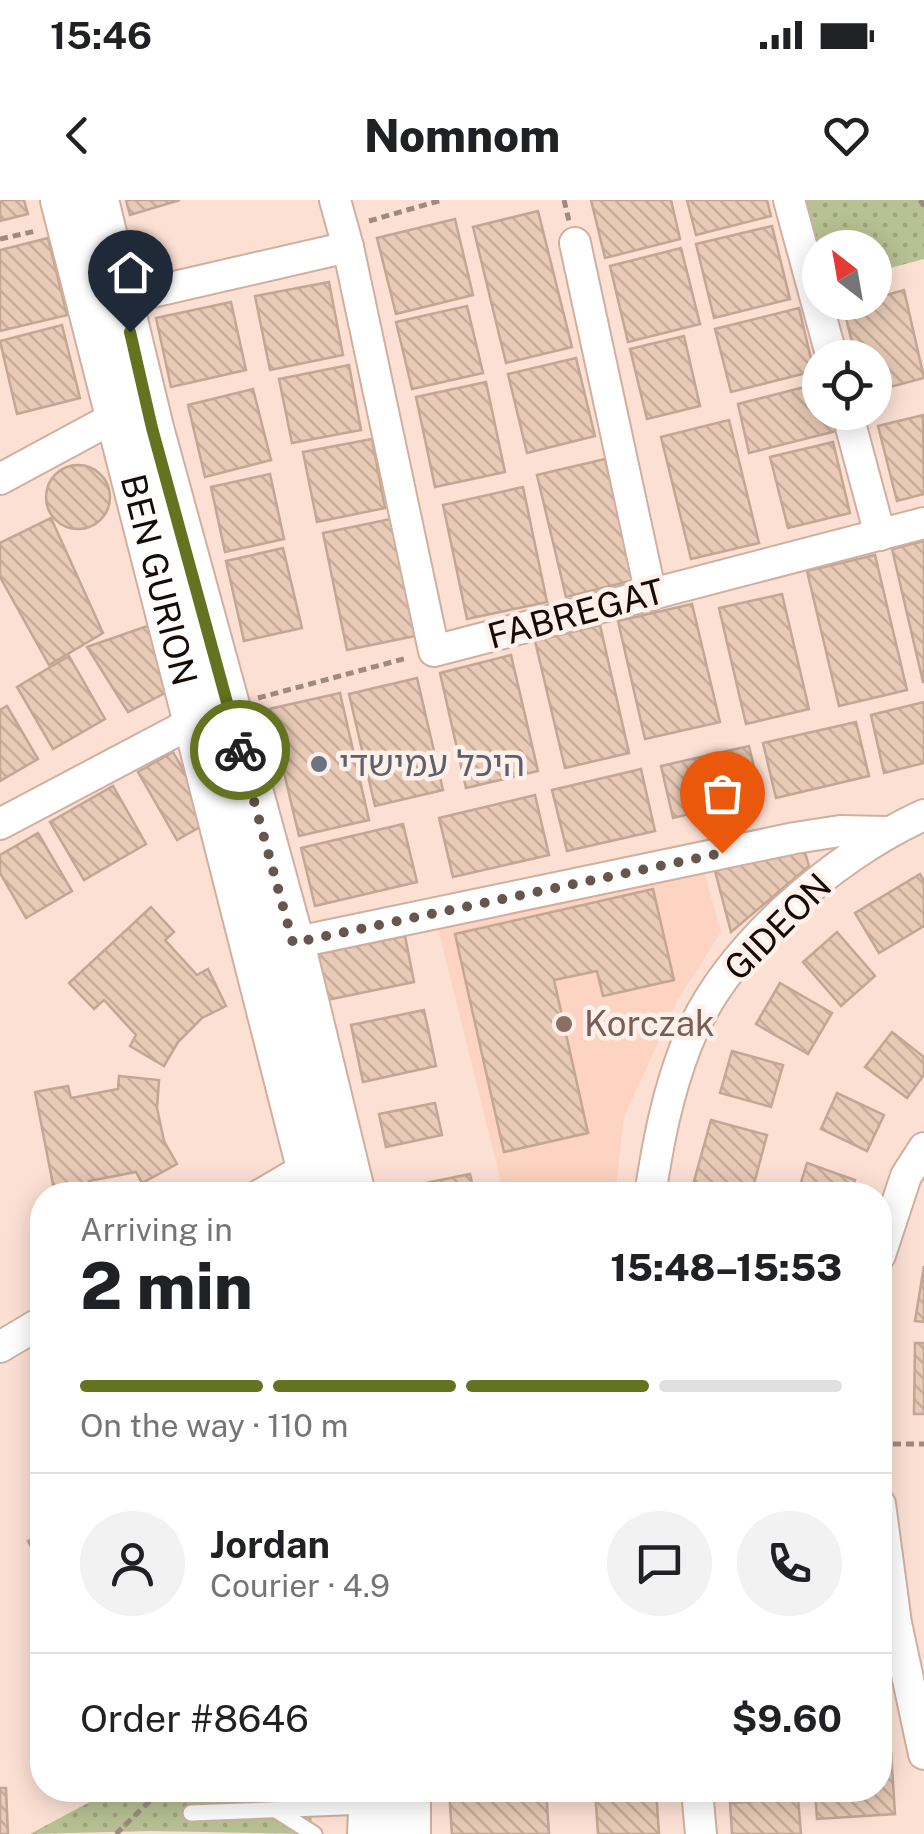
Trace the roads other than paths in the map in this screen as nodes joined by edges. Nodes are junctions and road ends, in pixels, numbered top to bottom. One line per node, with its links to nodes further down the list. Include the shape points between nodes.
1 (62, 200): 9 (main road, BEN GURION)
2 (97, 200): 7 (main road, BEN GURION)
3 (335, 200): 6 (street)
4 (789, 200): 8 (street)
5 (575, 243): 14 (street)
6 (348, 247): 7 (street); 14 (street, FABREGAT, via 434,651)
7 (122, 299): 9 (main road, BEN GURION)
8 (827, 340)
9 (134, 423): 11 (street); 15 (main road, BEN GURION)
10 (852, 430): 13 (street)
11 (0, 479)
12 (924, 523): 13 (street, FABREGAT)
13 (880, 535): 14 (street, FABREGAT)
14 (651, 594)
15 (212, 713): 17 (street); 19 (main road, BEN GURION); 21 (main road, BEN GURION)
16 (924, 815): 18 (street, GIDEON)
17 (0, 824)
18 (886, 832): 19 (street, via 795,838); 22 (street, GIDEON, via 803,892 719,988 687,1042 662,1116)
19 (293, 943): 21 (main road, BEN GURION)
20 (924, 1148): 23 (street)
21 (330, 1178)
22 (652, 1182)
23 (892, 1218)
24 (30, 1329): 25 (street)
25 (0, 1346)
26 (892, 1594): 27 (street)
27 (924, 1754)
28 (699, 1802): 33 (street)
29 (276, 1810): 30 (lane); 31 (lane); 32 (lane)
30 (390, 1810)
31 (191, 1813)
32 (314, 1834)
33 (700, 1834)

